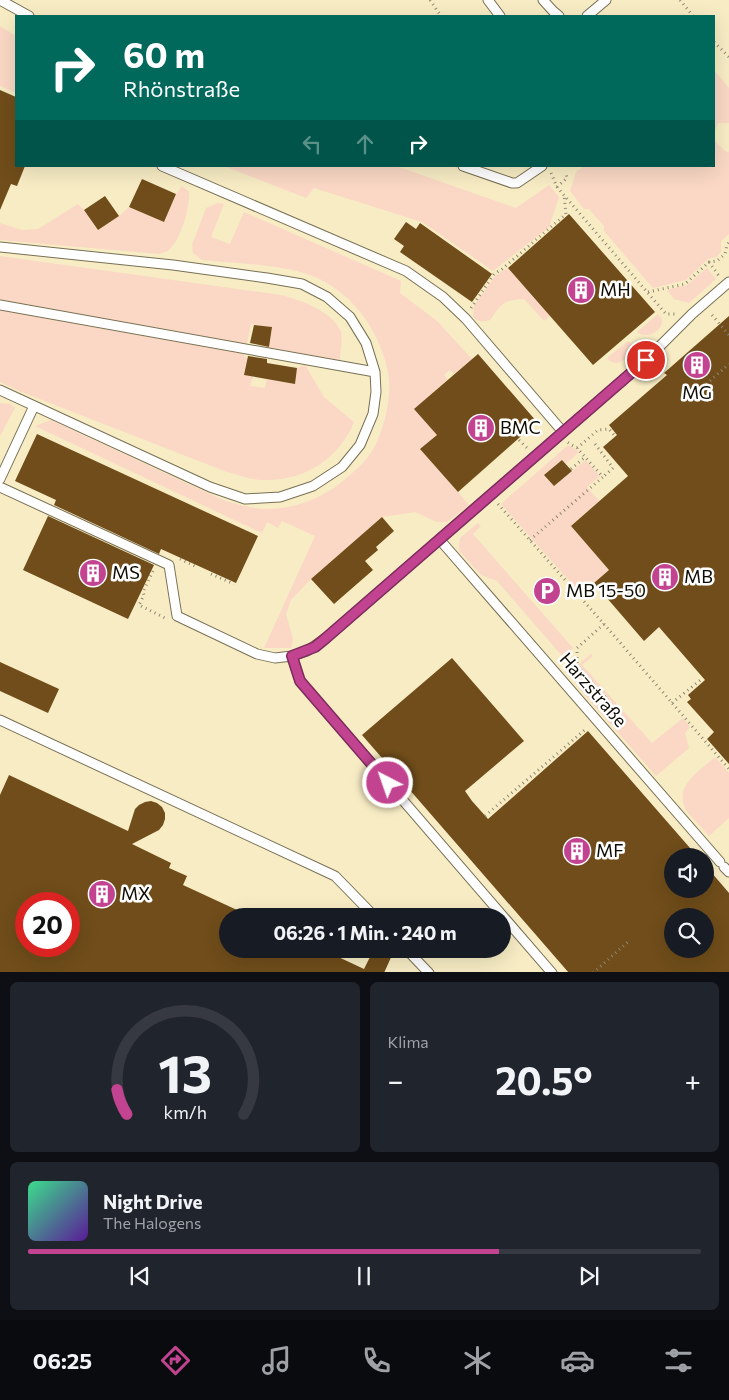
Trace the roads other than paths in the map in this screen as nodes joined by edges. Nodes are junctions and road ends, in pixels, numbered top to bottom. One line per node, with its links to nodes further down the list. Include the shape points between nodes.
1 (0, 0): 5 (lane)
2 (488, 0): 6 (lane)
3 (543, 0): 7 (lane)
4 (606, 0): 8 (lane)
5 (27, 15)
6 (499, 15)
7 (558, 15)
8 (588, 15)
9 (164, 167): 20 (lane, via 406,271 423,282 466,318)
10 (466, 167): 11 (lane, via 517,184)
11 (541, 167)
12 (0, 248): 15 (lane, via 173,265 302,284 327,297 350,317 366,342)
13 (729, 282): 20 (lane)
14 (0, 305): 15 (lane)
15 (375, 372): 19 (lane, via 373,414 360,445 342,467 313,486 280,497 245,499 210,487)
16 (0, 390): 18 (lane)
17 (0, 396): 18 (lane)
18 (20, 399): 19 (lane)
19 (34, 406): 21 (lane)
20 (563, 432): 23 (lane)
21 (0, 479)
22 (0, 487): 24 (lane, via 169,565 177,616 257,654 275,658)
23 (440, 540): 24 (lane, via 315,647); 26 (lane, Harzstraße)
24 (292, 656): 30 (lane, via 300,681)
25 (0, 720): 27 (lane, via 335,876)
26 (725, 867)
27 (366, 908)
28 (415, 958): 29 (lane)
29 (429, 972)
30 (552, 972)

